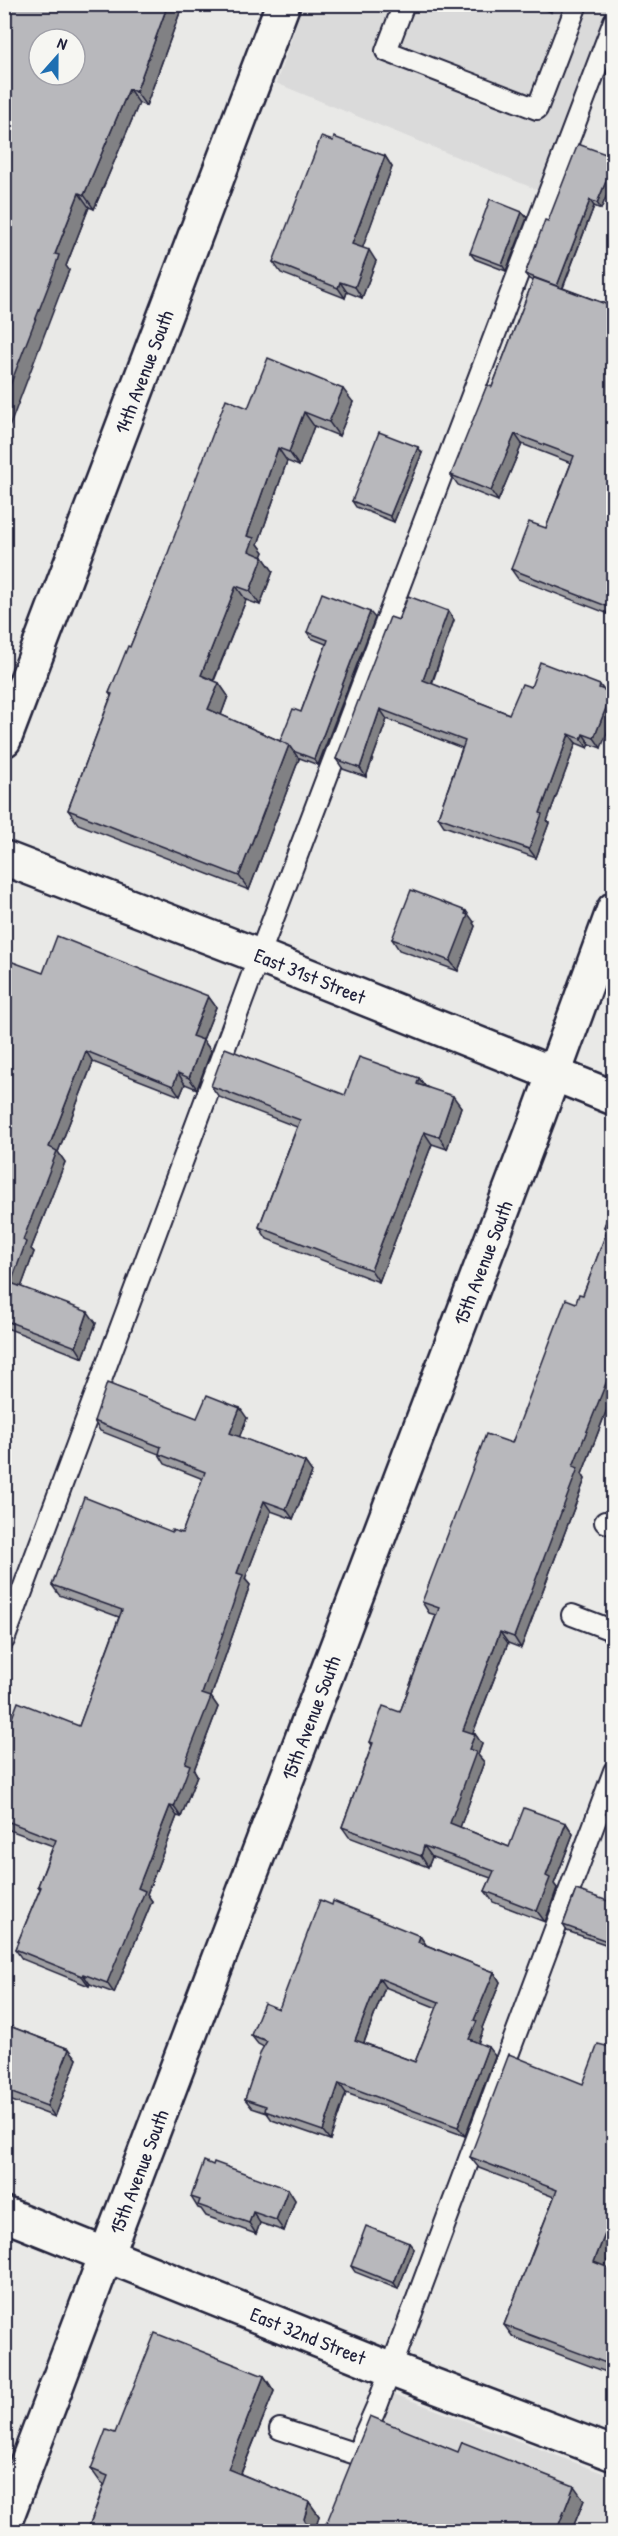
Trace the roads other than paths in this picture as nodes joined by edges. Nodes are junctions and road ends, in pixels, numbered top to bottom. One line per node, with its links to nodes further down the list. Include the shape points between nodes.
1 (283, 4): 5 (street, 14th Avenue South)
2 (404, 4): 3 (lane, via 386,51 537,109)
3 (577, 4)
4 (614, 21): 8 (lane)
5 (4, 740)
6 (4, 858): 8 (street, East 31st Street)
7 (614, 909): 9 (street, 15th Avenue South)
8 (259, 956): 9 (street, East 31st Street); 13 (lane)
9 (554, 1074): 10 (street, East 31st Street); 16 (street, 15th Avenue South)
10 (614, 1098)
11 (572, 1615): 12 (lane)
12 (614, 1631)
13 (4, 1640)
14 (614, 1771): 17 (lane)
15 (4, 2214): 16 (street, East 32nd Street)
16 (106, 2255): 17 (street, East 32nd Street); 22 (street, 15th Avenue South)
17 (390, 2369): 19 (lane); 20 (street, East 32nd Street)
18 (280, 2428): 19 (lane)
19 (356, 2454): 21 (lane)
20 (614, 2454)
21 (347, 2476)
22 (4, 2524)

